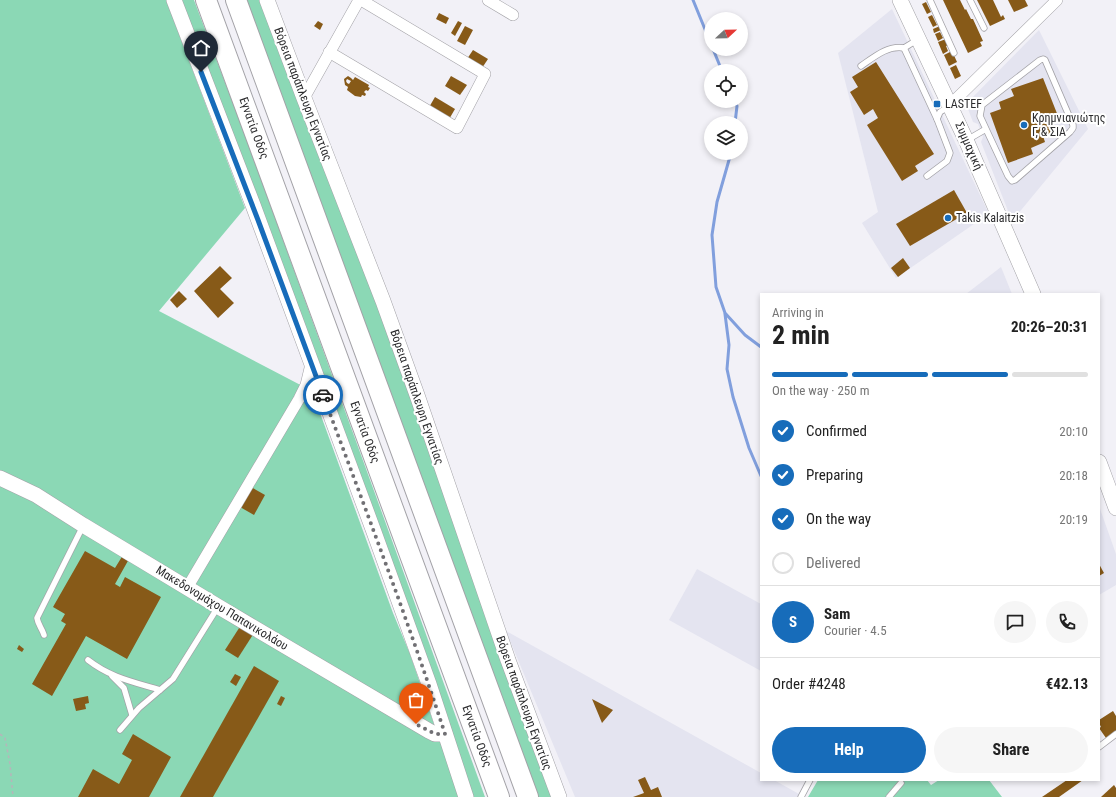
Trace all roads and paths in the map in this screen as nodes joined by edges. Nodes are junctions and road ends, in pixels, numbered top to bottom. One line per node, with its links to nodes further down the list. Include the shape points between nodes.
1 (174, 0): 25 (street)
2 (206, 0): 46 (highway, Εγνατία Οδός)
3 (236, 0): 47 (highway)
4 (267, 0): 18 (street, Βόρεια παράπλευρη Εγνατίας)
5 (360, 0): 15 (street); 15 (street, via 485,74 457,128)
6 (488, 0): 11 (street)
7 (900, 0): 13 (street, Συμμαχική)
8 (930, 0): 16 (lane)
9 (970, 0): 12 (lane)
10 (1057, 0): 19 (street)
11 (513, 15)
12 (984, 28)
13 (919, 39): 14 (lane); 19 (street, Συμμαχική)
14 (904, 48): 17 (lane, via 889,49); 20 (lane)
15 (329, 52): 18 (street)
16 (954, 53)
17 (861, 66)
18 (304, 98): 48 (street, Βόρεια παράπλευρη Εγνατίας, via 383,301 508,660)
19 (950, 105): 20 (lane, via 940,112); 22 (street, Συμμαχική)
20 (937, 119): 23 (lane, via 950,153 947,161)
21 (986, 129): 21 (lane, via 980,116 982,105 1040,60 1046,60 1073,125 1070,132 1012,181); 22 (lane)
22 (966, 140): 24 (street, Συμμαχική)
23 (927, 176)
24 (1033, 293)
25 (311, 364): 30 (street, via 306,385 299,399); 39 (street, via 405,617)
26 (1100, 465): 28 (street)
27 (0, 478): 29 (street, Μακεδονομάχου Παπανικολάου, via 36,495)
28 (1116, 508)
29 (83, 525): 30 (street, Μακεδονομάχου Παπανικολάου); 32 (lane, via 37,618)
30 (187, 588): 31 (street, Μακεδονομάχου Παπανικολάου)
31 (219, 607): 35 (lane, via 174,679); 39 (street, Μακεδονομάχου Παπανικολάου, via 429,731)
32 (44, 634)
33 (88, 660): 34 (lane)
34 (110, 675): 35 (lane); 36 (lane, via 124,688)
35 (160, 690): 36 (lane)
36 (132, 715): 37 (lane)
37 (120, 730)
38 (0, 734): 44 (path, via 5,738)
39 (445, 734): 45 (street)
40 (1116, 734): 41 (lane)
41 (1100, 746)
42 (809, 781): 49 (lane)
43 (901, 783): 50 (lane)
44 (13, 797)
45 (466, 797)
46 (499, 797)
47 (528, 797)
48 (559, 797)
49 (800, 797)
50 (889, 797)

